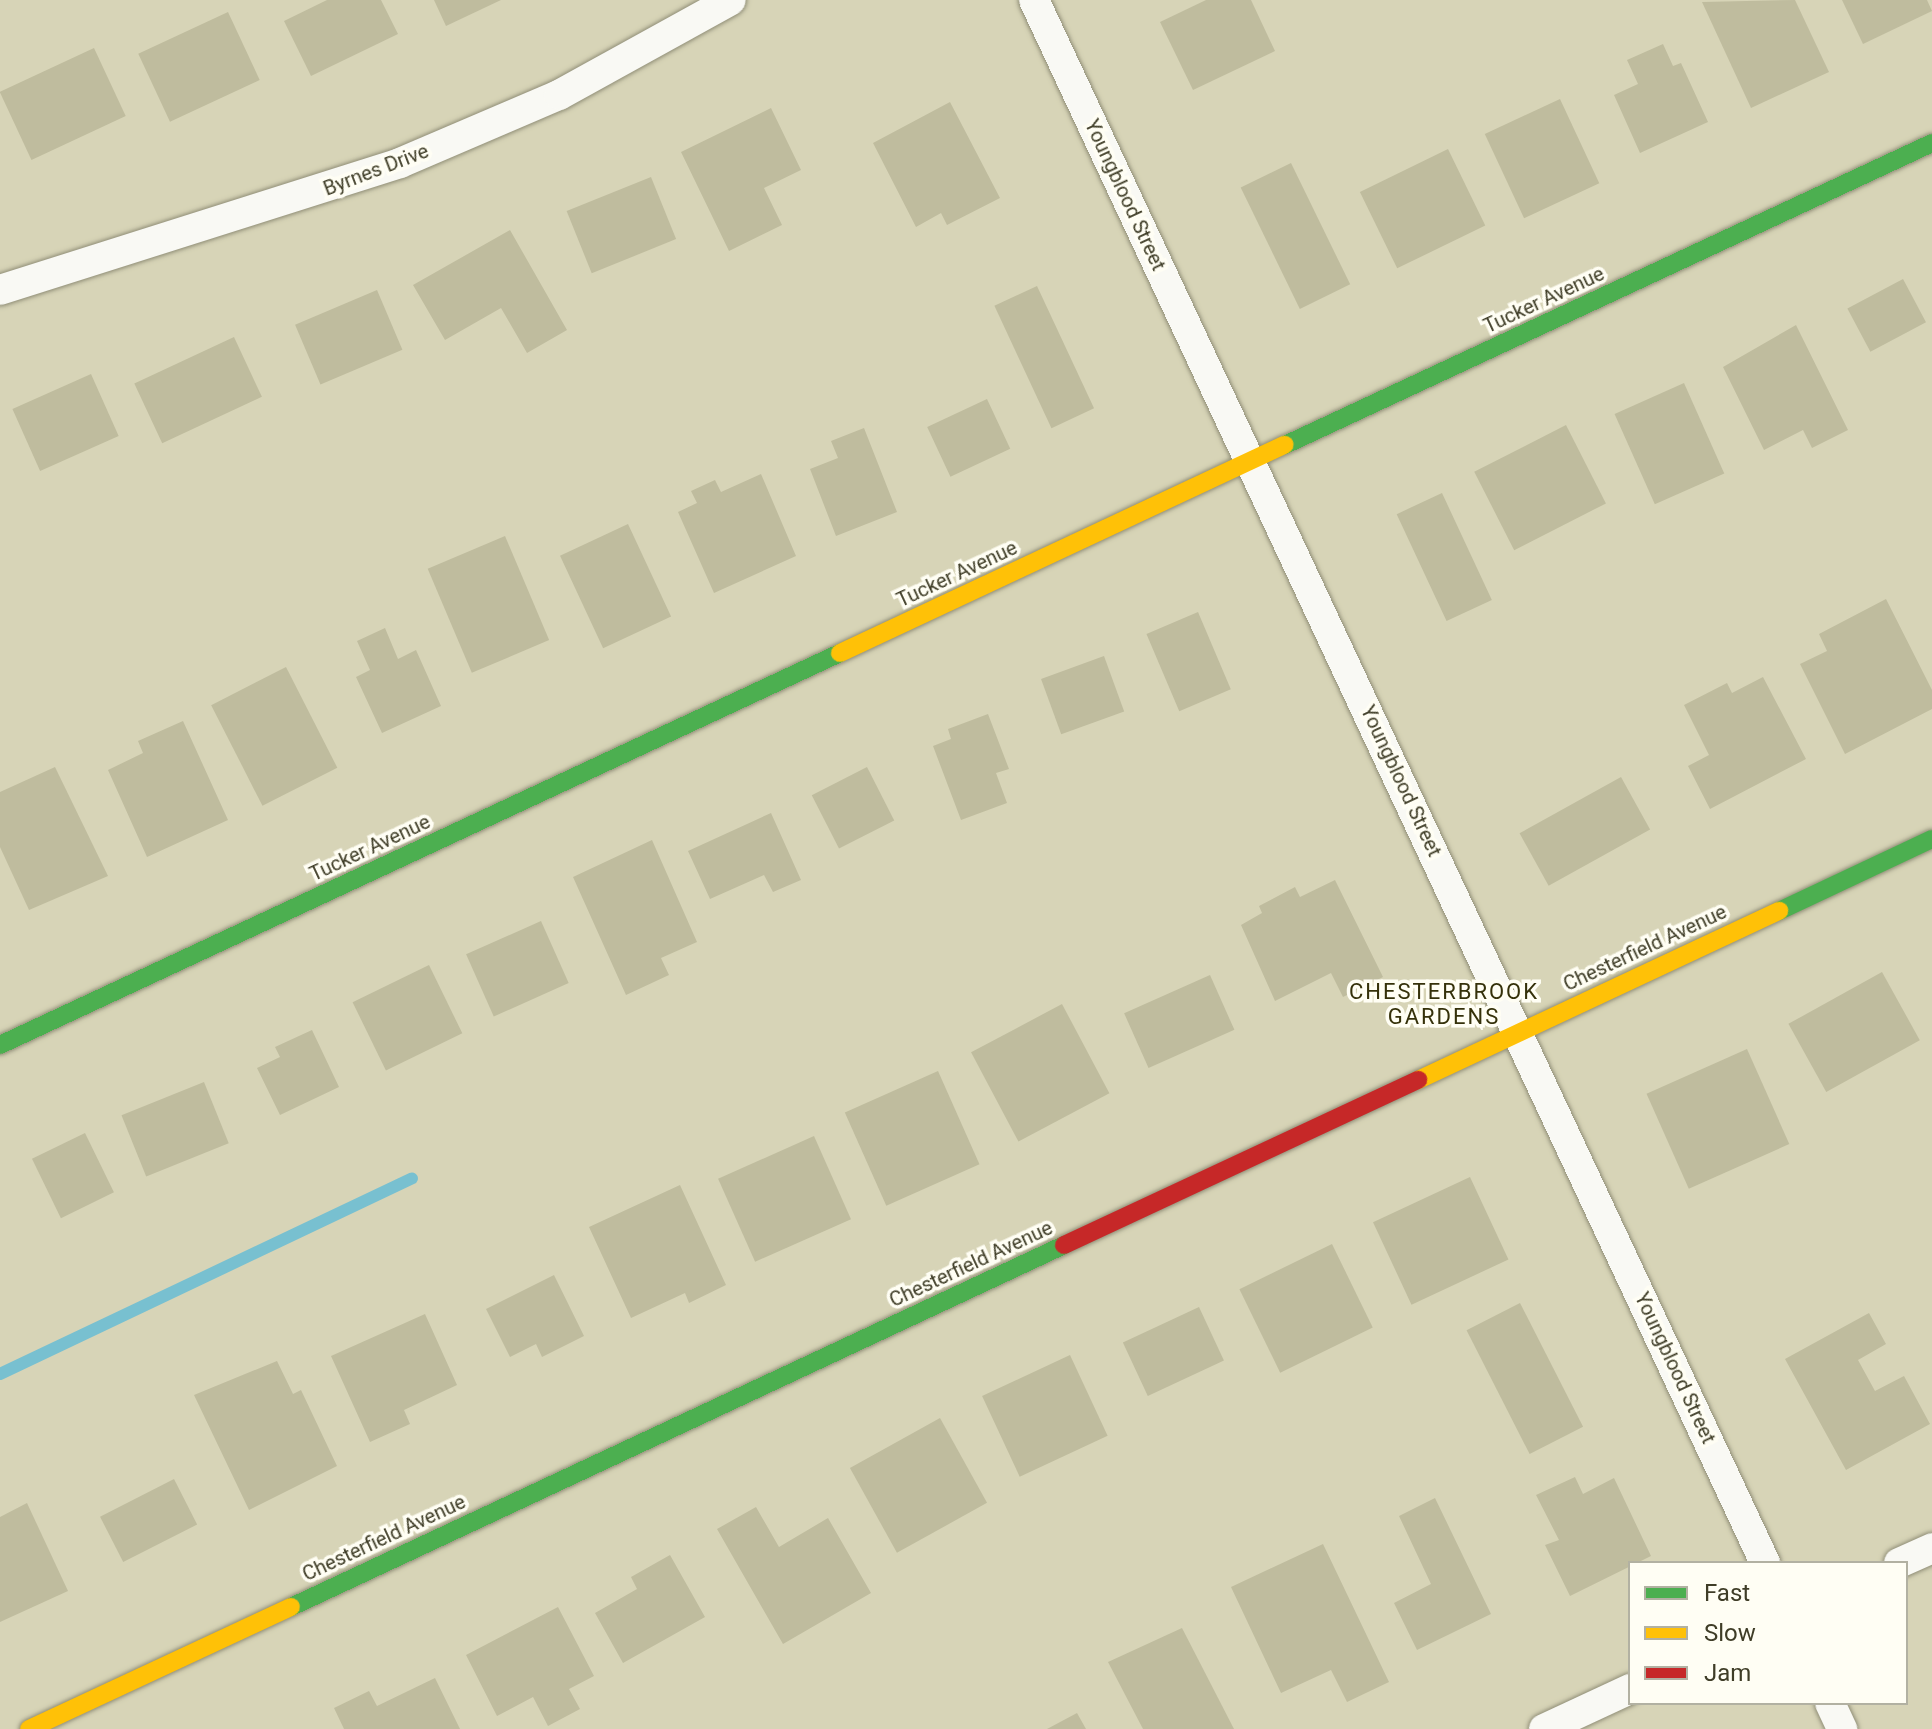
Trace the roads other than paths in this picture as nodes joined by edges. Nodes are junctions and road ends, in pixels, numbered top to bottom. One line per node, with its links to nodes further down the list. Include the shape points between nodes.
1 (731, 0): 4 (street, Byrnes Drive, via 559,95 400,163)
2 (1034, 0): 5 (street, Youngblood Street)
3 (1932, 143): 5 (street, Tucker Avenue)
4 (0, 290)
5 (1250, 461): 7 (street, Youngblood Street); 8 (street, Tucker Avenue)
6 (1932, 839): 7 (street, Chesterfield Avenue)
7 (1519, 1032): 10 (street, Youngblood Street); 14 (street, Chesterfield Avenue)
8 (0, 1045)
9 (1932, 1548): 11 (street)
10 (1764, 1561)
11 (1903, 1561)
12 (1628, 1690): 15 (street)
13 (1831, 1705): 16 (street)
14 (29, 1729)
15 (1544, 1729)
16 (1842, 1729)

